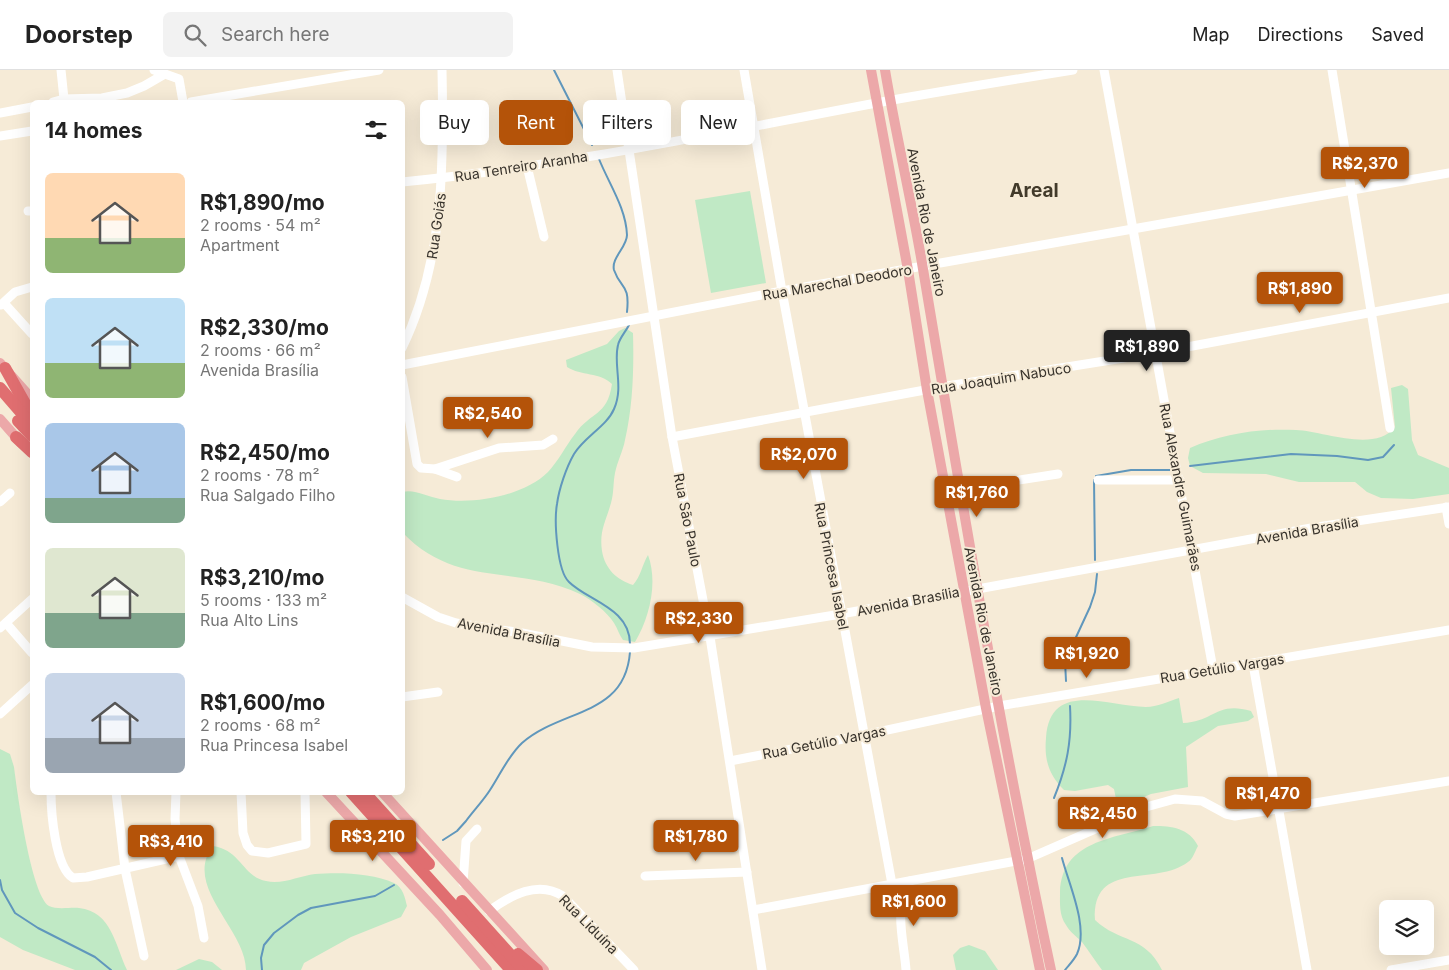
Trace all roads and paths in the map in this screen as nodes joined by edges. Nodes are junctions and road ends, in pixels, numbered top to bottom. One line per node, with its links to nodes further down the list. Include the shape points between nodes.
1 (61, 70): 13 (street)
2 (154, 70): 12 (street)
3 (379, 70): 16 (street)
4 (442, 70): 29 (street, Rua Goiás)
5 (617, 70): 26 (street, Rua São Paulo)
6 (744, 70): 17 (street, Rua Princesa Isabel)
7 (871, 70): 19 (main road, Avenida Rio de Janeiro)
8 (885, 70): 18 (main road, Avenida Rio de Janeiro)
9 (1073, 70): 18 (street, Rua Tenreiro Aranha)
10 (1104, 70): 32 (street, Rua Alexandre Guimarães)
11 (1332, 70): 31 (street)
12 (163, 75): 13 (street, via 127,93 102,98); 15 (street, via 180,80)
13 (64, 99): 14 (street)
14 (60, 100)
15 (184, 100)
16 (203, 100)
17 (750, 100)
18 (890, 101): 19 (street, Rua Tenreiro Aranha); 34 (main road, Avenida Rio de Janeiro)
19 (877, 103): 22 (street, Rua Tenreiro Aranha); 35 (main road, Avenida Rio de Janeiro)
20 (30, 107): 21 (street)
21 (0, 113)
22 (755, 128): 37 (street, Rua Princesa Isabel)
23 (30, 131): 24 (street)
24 (0, 136)
25 (681, 141): 26 (street, Rua Tenreiro Aranha)
26 (628, 150): 27 (street, Rua Tenreiro Aranha); 41 (street, Rua São Paulo)
27 (526, 166): 29 (street, Rua Tenreiro Aranha); 33 (street)
28 (1449, 173): 31 (street, Rua Marechal Deodoro)
29 (442, 178): 30 (street, Rua Tenreiro Aranha); 43 (street, Rua Goiás, via 431,265)
30 (405, 182)
31 (1353, 190): 32 (street, Rua Marechal Deodoro); 40 (street)
32 (1132, 230): 34 (street, Rua Marechal Deodoro); 44 (street, Rua Alexandre Guimarães)
33 (544, 237)
34 (923, 267): 35 (street, Rua Marechal Deodoro); 47 (main road, Avenida Rio de Janeiro)
35 (908, 270): 37 (street, Rua Marechal Deodoro); 49 (main road, Avenida Rio de Janeiro)
36 (30, 288): 39 (street, via 16,292)
37 (782, 291): 41 (street, Rua Marechal Deodoro); 53 (street, Rua Princesa Isabel)
38 (1449, 298): 40 (street, Rua Joaquim Nabuco)
39 (2, 304): 42 (street)
40 (1372, 312): 44 (street, Rua Joaquim Nabuco); 57 (street)
41 (655, 315): 45 (street, Rua Marechal Deodoro); 60 (street, Rua São Paulo)
42 (30, 332)
43 (405, 341)
44 (1155, 353): 47 (street, Rua Joaquim Nabuco); 68 (street, Rua Alexandre Guimarães)
45 (405, 364)
46 (2, 366): 51 (main road); 54 (highway)
47 (941, 387): 49 (street, Rua Joaquim Nabuco); 69 (main road, Avenida Rio de Janeiro)
48 (0, 388): 56 (highway)
49 (927, 390): 53 (street, Rua Joaquim Nabuco); 76 (main road, Avenida Rio de Janeiro)
50 (405, 394): 64 (street, via 417,464 423,469)
51 (30, 397)
52 (0, 400): 58 (highway)
53 (804, 412): 60 (street, Rua Joaquim Nabuco); 79 (street, Rua Princesa Isabel)
54 (30, 413)
55 (0, 419): 59 (main road)
56 (30, 423)
57 (1390, 428)
58 (30, 434)
59 (16, 437): 62 (highway); 63 (main road)
60 (672, 437): 82 (street, Rua São Paulo)
61 (553, 439): 64 (street, via 543,445 499,448)
62 (30, 450)
63 (30, 454)
64 (435, 469): 66 (street)
65 (1058, 474): 69 (street)
66 (457, 477)
67 (1098, 480): 68 (street)
68 (1180, 480): 74 (street, Rua Alexandre Guimarães)
69 (960, 489): 75 (main road, Avenida Rio de Janeiro)
70 (10, 493): 71 (street)
71 (0, 502)
72 (1447, 507): 73 (street); 74 (street, Avenida Brasília)
73 (1449, 524)
74 (1193, 550): 75 (street, Avenida Brasília); 85 (street, Rua Alexandre Guimarães)
75 (976, 588): 76 (street, Avenida Brasília); 89 (main road, Avenida Rio de Janeiro)
76 (964, 590): 79 (street, Avenida Brasília); 90 (main road, Avenida Rio de Janeiro)
77 (405, 599): 82 (street, Avenida Brasília, via 456,623 592,647 629,648)
78 (30, 601): 80 (street)
79 (841, 614): 82 (street, Avenida Brasília); 92 (street, Rua Princesa Isabel)
80 (3, 625): 83 (street)
81 (1449, 630): 84 (street, Rua Getúlio Vargas)
82 (710, 637): 93 (street, Rua São Paulo)
83 (30, 651)
84 (1253, 664): 85 (street, Rua Getúlio Vargas); 104 (street)
85 (1213, 669): 89 (street, Rua Getúlio Vargas)
86 (30, 687): 91 (street)
87 (438, 692): 88 (street)
88 (405, 697)
89 (998, 706): 90 (street, Rua Getúlio Vargas); 107 (main road, Avenida Rio de Janeiro)
90 (986, 708): 92 (street, Rua Getúlio Vargas); 107 (main road, Avenida Rio de Janeiro)
91 (0, 714)
92 (864, 735): 93 (street, Rua Getúlio Vargas); 113 (street, Rua Princesa Isabel)
93 (730, 761): 109 (street, Rua São Paulo)
94 (1449, 782): 104 (street)
95 (51, 795): 108 (street, via 55,835 68,875 80,878)
96 (116, 795): 108 (street)
97 (176, 795): 106 (street)
98 (241, 795): 99 (street, via 243,833 250,850 263,854 306,844)
99 (305, 795)
100 (329, 795): 121 (main road)
101 (354, 795): 122 (highway)
102 (367, 795): 116 (highway)
103 (385, 795): 112 (main road)
104 (1279, 810): 107 (street, via 1235,816 1202,801 1175,799 1146,807); 130 (street)
105 (477, 829): 112 (street, via 466,841)
106 (179, 856): 108 (street); 117 (street, via 198,906)
107 (1022, 860): 111 (street); 128 (main road, Avenida Rio de Janeiro); 129 (main road, Avenida Rio de Janeiro)
108 (125, 869): 118 (street)
109 (747, 872): 110 (street); 115 (street, Rua São Paulo)
110 (645, 876)
111 (910, 881): 113 (street); 127 (street, via 902,895 900,910)
112 (463, 883): 114 (main road)
113 (892, 884): 115 (street)
114 (489, 910): 120 (street, Rua Liduína, via 523,892 549,889 564,896); 125 (main road)
115 (753, 910): 126 (street, Rua São Paulo)
116 (475, 915): 123 (highway); 124 (highway)
117 (204, 938)
118 (144, 956)
119 (1449, 960): 131 (street)
120 (632, 968)
121 (487, 970)
122 (511, 970)
123 (524, 970)
124 (537, 970)
125 (544, 970)
126 (762, 970)
127 (906, 970)
128 (1040, 970)
129 (1051, 970)
130 (1307, 970)
131 (1391, 970)

